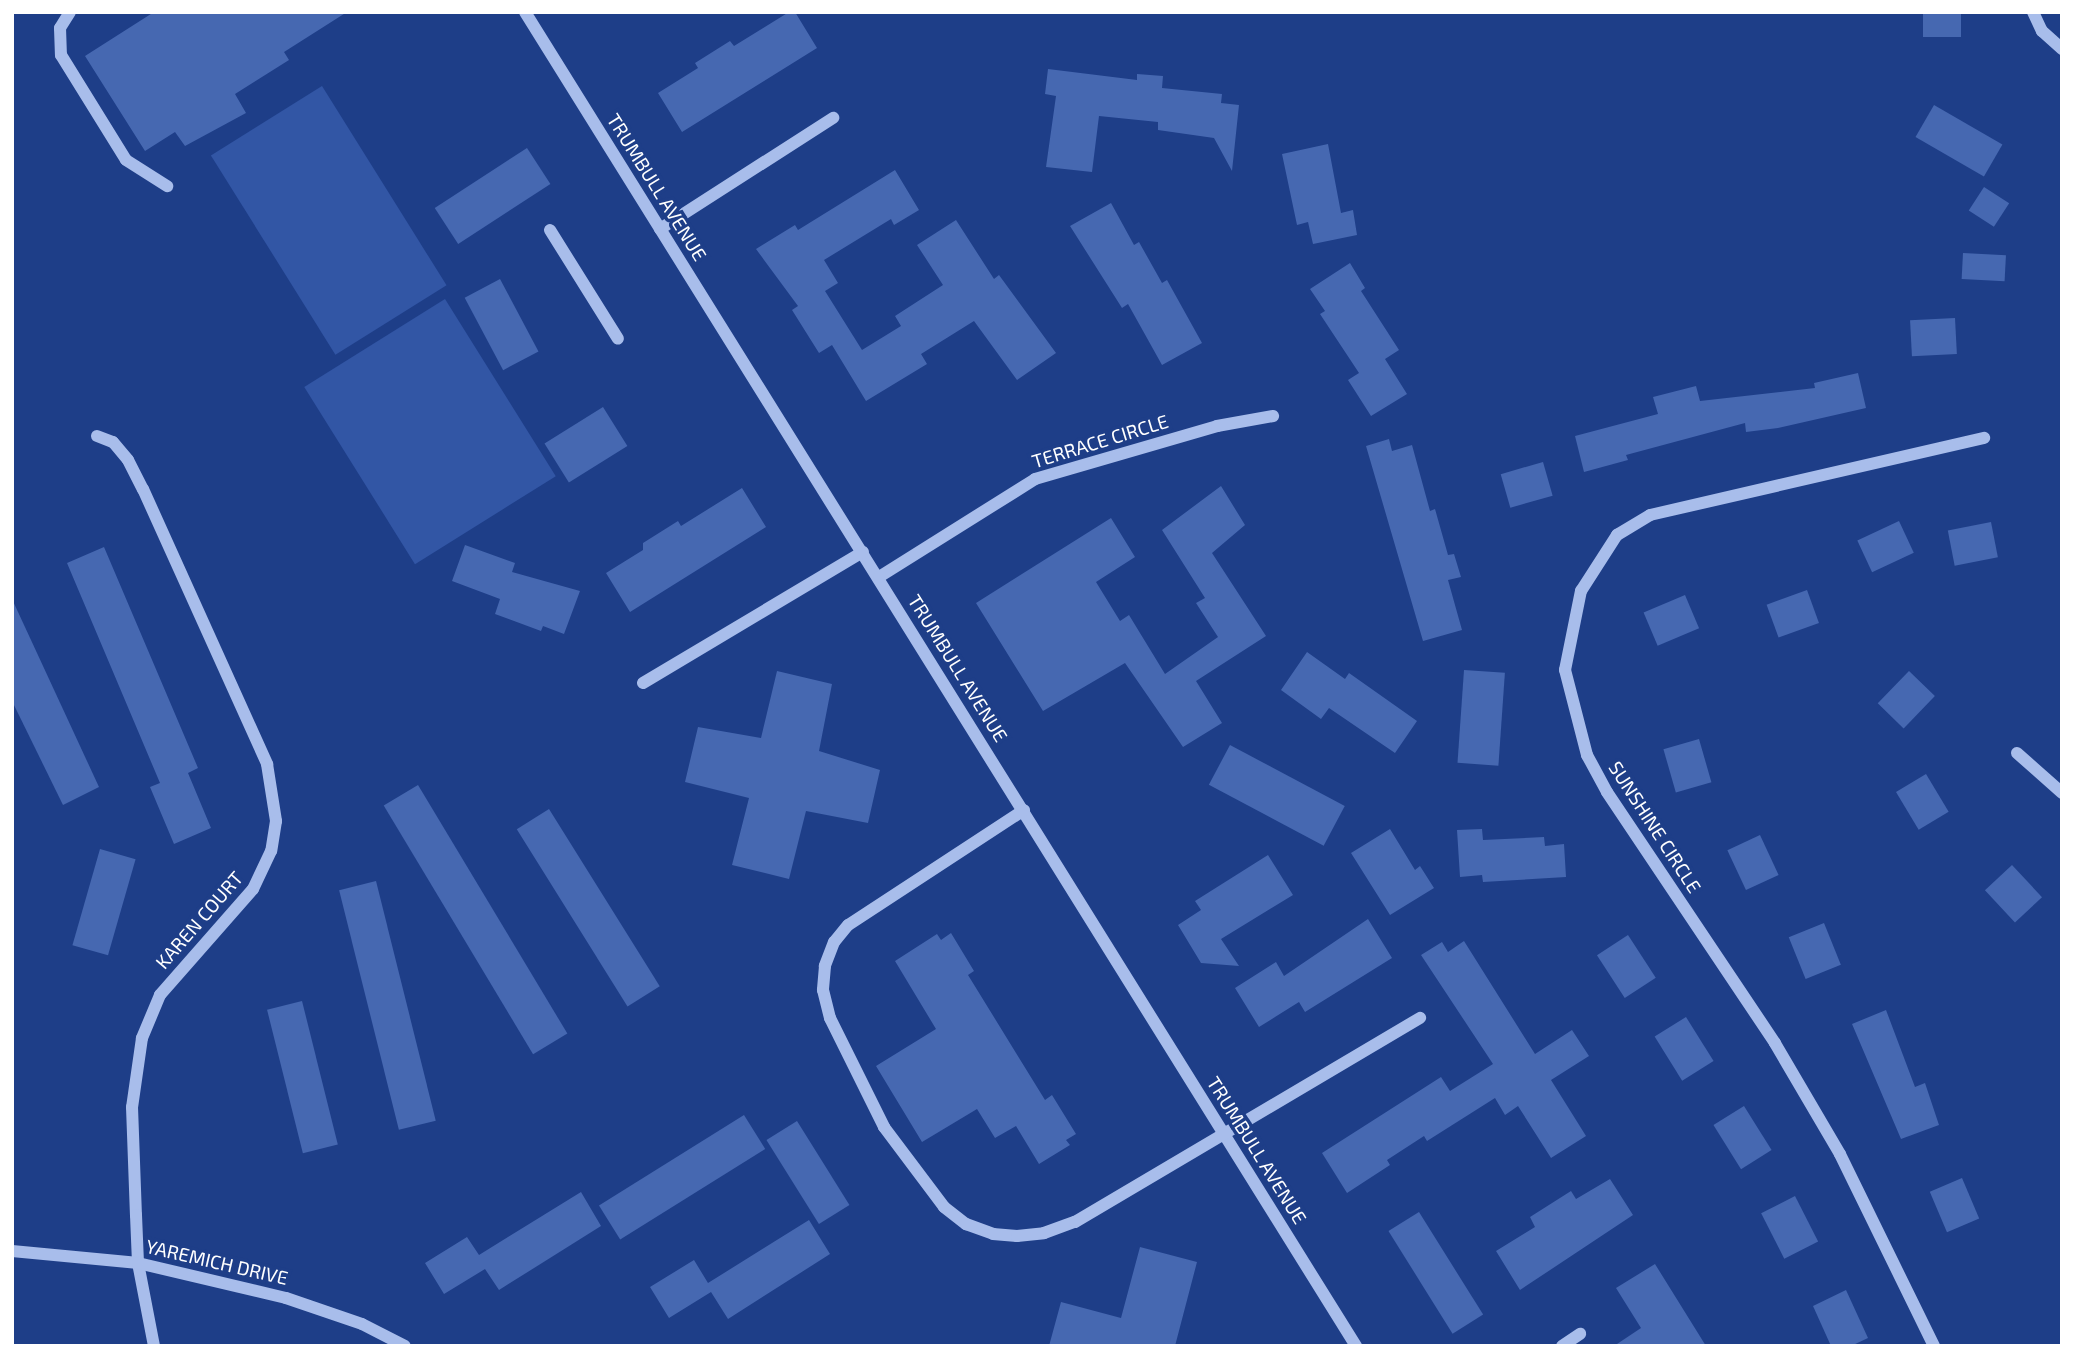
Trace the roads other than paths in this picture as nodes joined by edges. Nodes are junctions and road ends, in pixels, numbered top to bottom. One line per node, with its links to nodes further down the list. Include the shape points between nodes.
1 (70, 12): 6 (street, via 60,27 61,55 126,160)
2 (524, 12): 7 (street, TRUMBULL AVENUE)
3 (2033, 12): 4 (street, via 2042,31)
4 (2062, 50)
5 (834, 118): 7 (street)
6 (167, 186)
7 (660, 229): 13 (street, TRUMBULL AVENUE)
8 (550, 230): 9 (street)
9 (618, 339)
10 (1273, 416): 14 (street, TERRACE CIRCLE, via 1217,426 1035,479)
11 (97, 436): 22 (street, KAREN COURT, via 113,442 143,489 267,764 276,821 271,851 253,889 160,995 142,1038 132,1107)
12 (1984, 438): 28 (street, SUNSHINE CIRCLE, via 1650,515 1617,535 1581,591 1569,629 1565,670 1587,755 1606,792 1775,1043 1840,1154)
13 (863, 552): 14 (street, TRUMBULL AVENUE); 15 (street)
14 (879, 577): 18 (street, TRUMBULL AVENUE)
15 (643, 683)
16 (2017, 753): 17 (street)
17 (2062, 793)
18 (1024, 810): 20 (street, TRUMBULL AVENUE); 20 (street, via 865,912 834,942 823,990 830,1018 884,1127 944,1207 967,1224 993,1234 1017,1236 1075,1222)
19 (1420, 1018): 20 (street)
20 (1225, 1135): 26 (street, TRUMBULL AVENUE)
21 (12, 1251): 22 (street, YAREMICH DRIVE)
22 (138, 1263): 24 (street, KAREN COURT); 25 (street, YAREMICH DRIVE, via 286,1298 362,1324)
23 (1580, 1334): 27 (street)
24 (154, 1346)
25 (405, 1346)
26 (1356, 1346)
27 (1562, 1346)
28 (1934, 1346)

